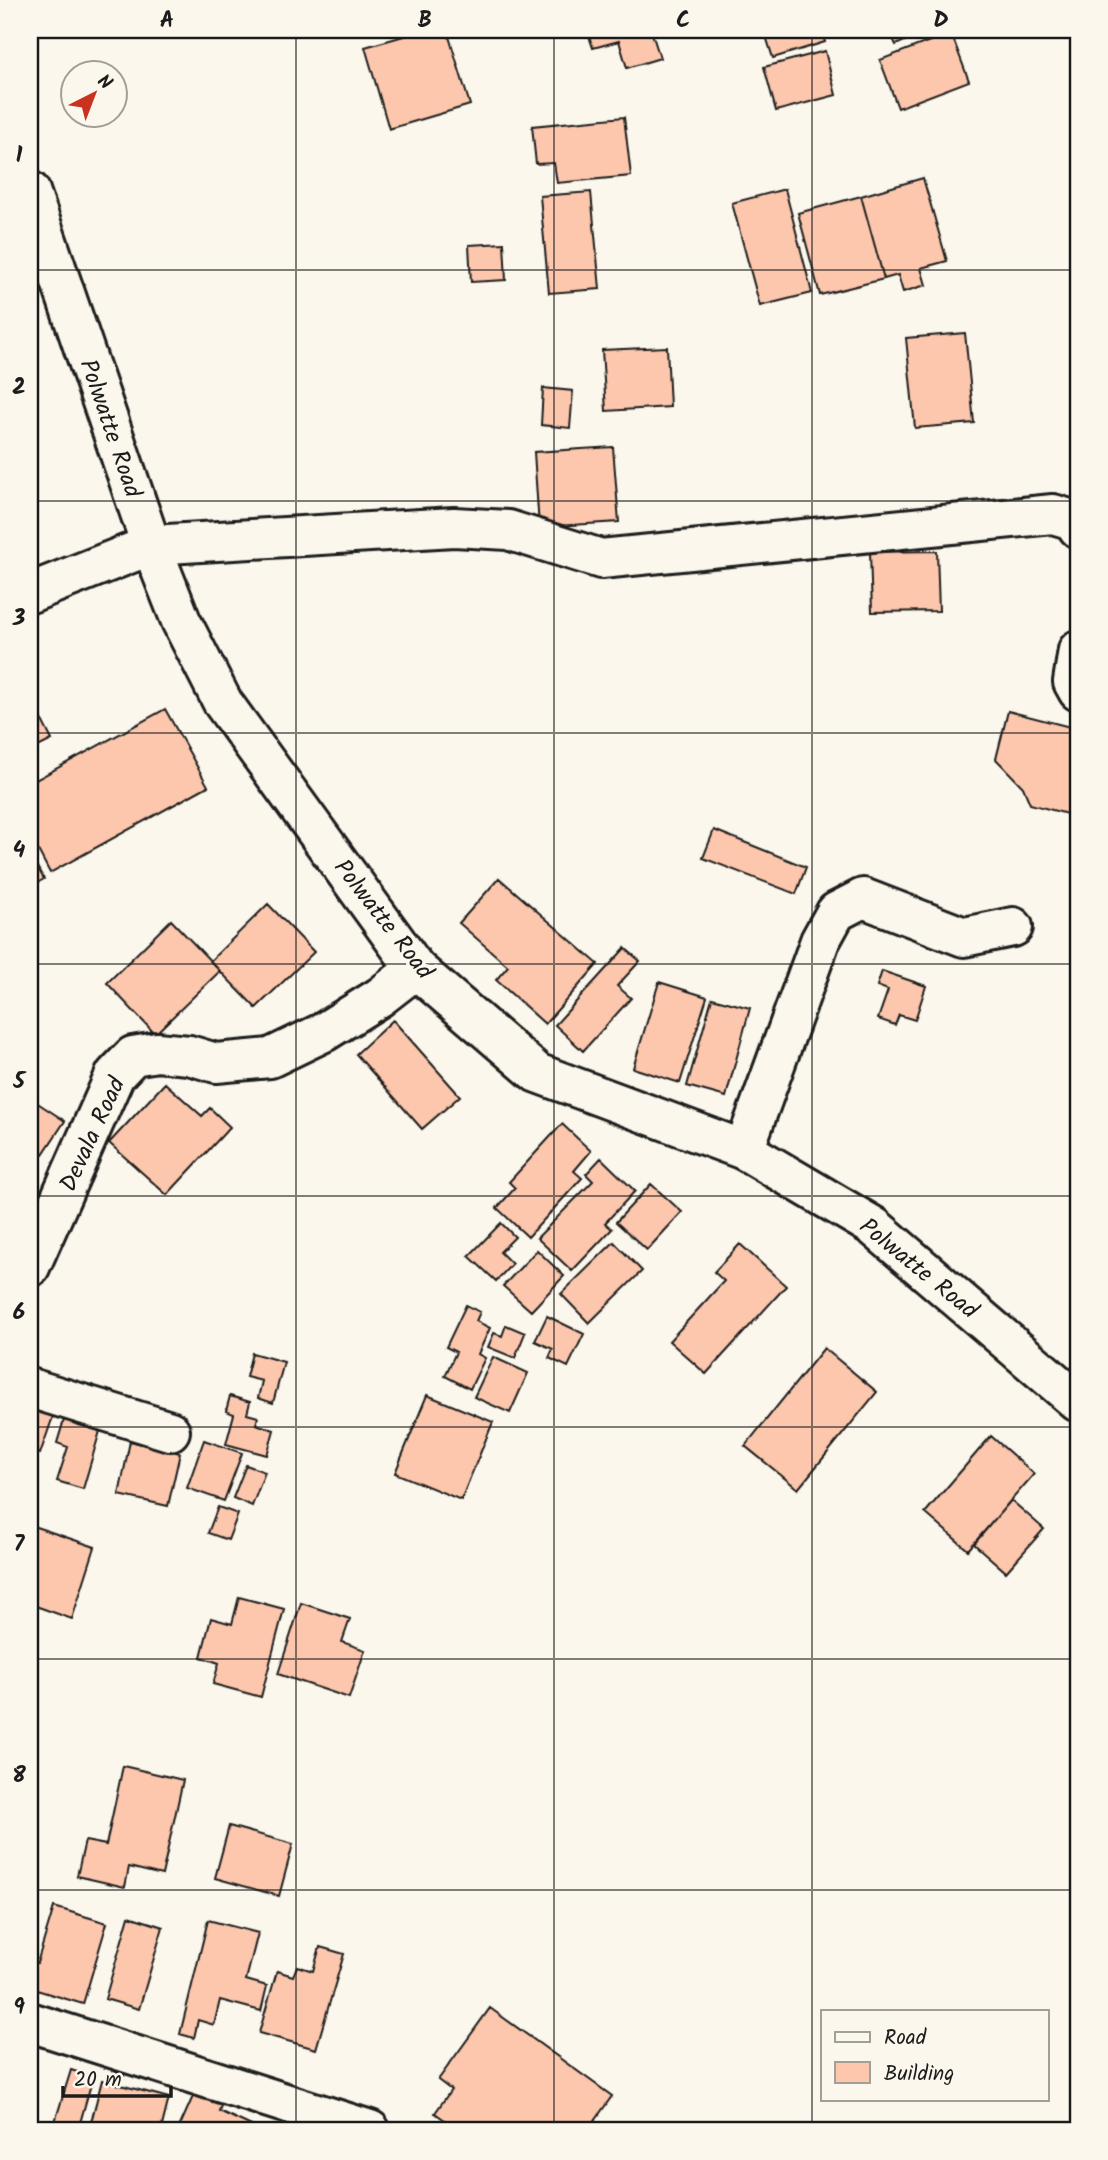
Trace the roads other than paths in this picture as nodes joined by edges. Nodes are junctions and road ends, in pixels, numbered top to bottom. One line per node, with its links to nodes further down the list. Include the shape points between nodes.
1 (30, 191): 3 (street, Polwatte Road)
2 (1078, 528): 3 (street, via 1073,520 1053,514 601,559 508,530 454,527)
3 (151, 545): 4 (street); 8 (street, Polwatte Road, via 181,621 223,703)
4 (30, 593)
5 (1078, 650): 6 (street, via 1073,682)
6 (1078, 691)
7 (1013, 927): 9 (street, via 964,937 863,898 836,912 820,941)
8 (416, 969): 9 (street, Polwatte Road, via 537,1073); 10 (street, Devala Road, via 324,1032 270,1058 216,1063 157,1052 133,1056 115,1075)
9 (744, 1150): 13 (street, Polwatte Road, via 873,1226)
10 (45, 1194): 11 (street, Devala Road)
11 (30, 1267)
12 (30, 1388): 14 (street)
13 (1078, 1402)
14 (170, 1431)
15 (30, 2022): 16 (street)
16 (370, 2130)

